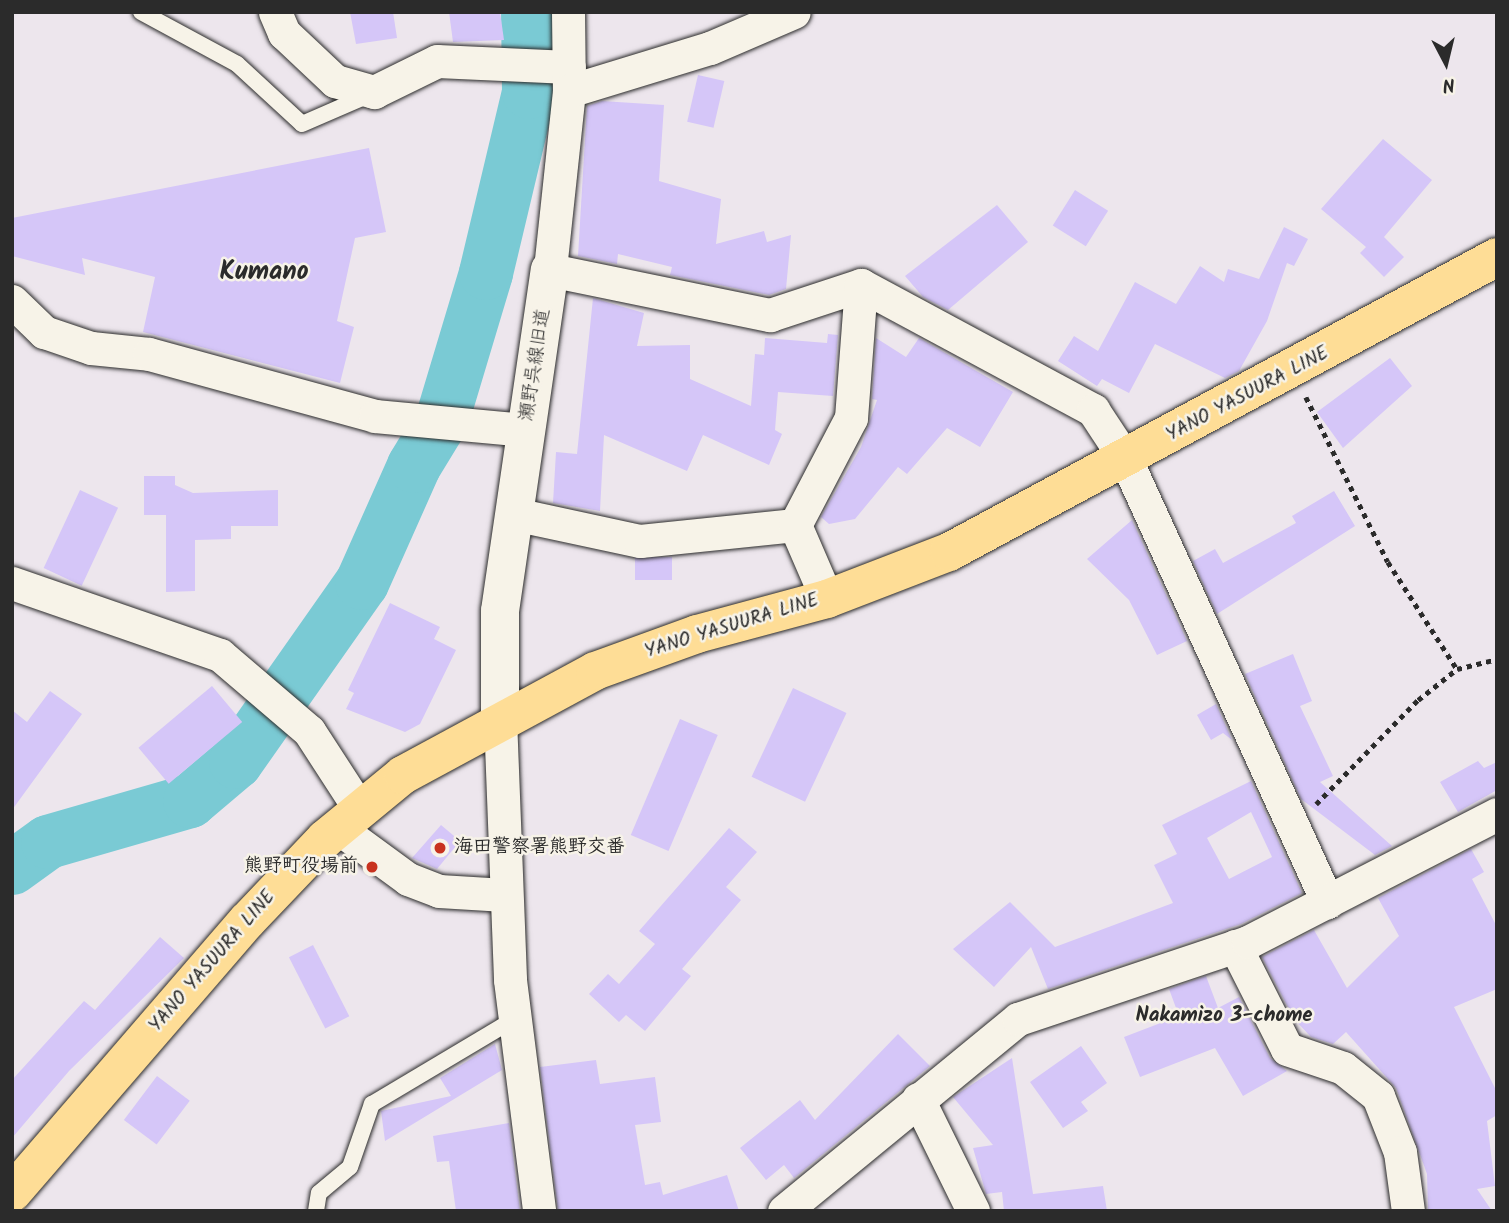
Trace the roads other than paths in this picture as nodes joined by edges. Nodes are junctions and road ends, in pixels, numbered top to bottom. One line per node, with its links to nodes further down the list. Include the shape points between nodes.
1 (141, 12): 6 (lane, via 237,64 302,124)
2 (275, 12): 6 (street, via 284,33 335,81)
3 (568, 12): 5 (street, 瀬野呉線旧道)
4 (794, 12): 5 (street, via 710,48)
5 (551, 72): 6 (street, via 437,61); 8 (street, 瀬野呉線旧道)
6 (374, 92)
7 (1497, 257): 12 (main road, YANO YASUURA LINE)
8 (550, 270): 9 (street, via 770,315); 11 (street, 瀬野呉線旧道)
9 (861, 285): 12 (street, via 1093,410); 14 (street, via 851,418)
10 (12, 301): 11 (street, via 44,331 90,348 149,354 396,418)
11 (526, 430): 13 (street, 瀬野呉線旧道)
12 (1126, 460): 16 (main road, YANO YASUURA LINE, via 949,552); 21 (street)
13 (514, 514): 14 (street, via 640,541); 17 (street, 瀬野呉線旧道, via 500,611)
14 (795, 525): 16 (street)
15 (12, 583): 19 (street, via 220,655 309,731)
16 (827, 599): 17 (main road, YANO YASUURA LINE, via 697,634 595,671)
17 (500, 718): 19 (main road, YANO YASUURA LINE); 20 (street)
18 (1497, 814): 21 (street)
19 (348, 818): 20 (street, via 408,879 439,891); 25 (main road, YANO YASUURA LINE, via 247,921)
20 (505, 895): 23 (street)
21 (1327, 902): 22 (street)
22 (1235, 946): 24 (street, via 1018,1020); 30 (street, via 1287,1049 1343,1068 1378,1096 1400,1152)
23 (516, 1018): 26 (lane, via 372,1104 350,1167 319,1193); 27 (street)
24 (918, 1100): 28 (street); 29 (street)
25 (12, 1193)
26 (316, 1211)
27 (539, 1211)
28 (784, 1211)
29 (973, 1211)
30 (1408, 1211)

